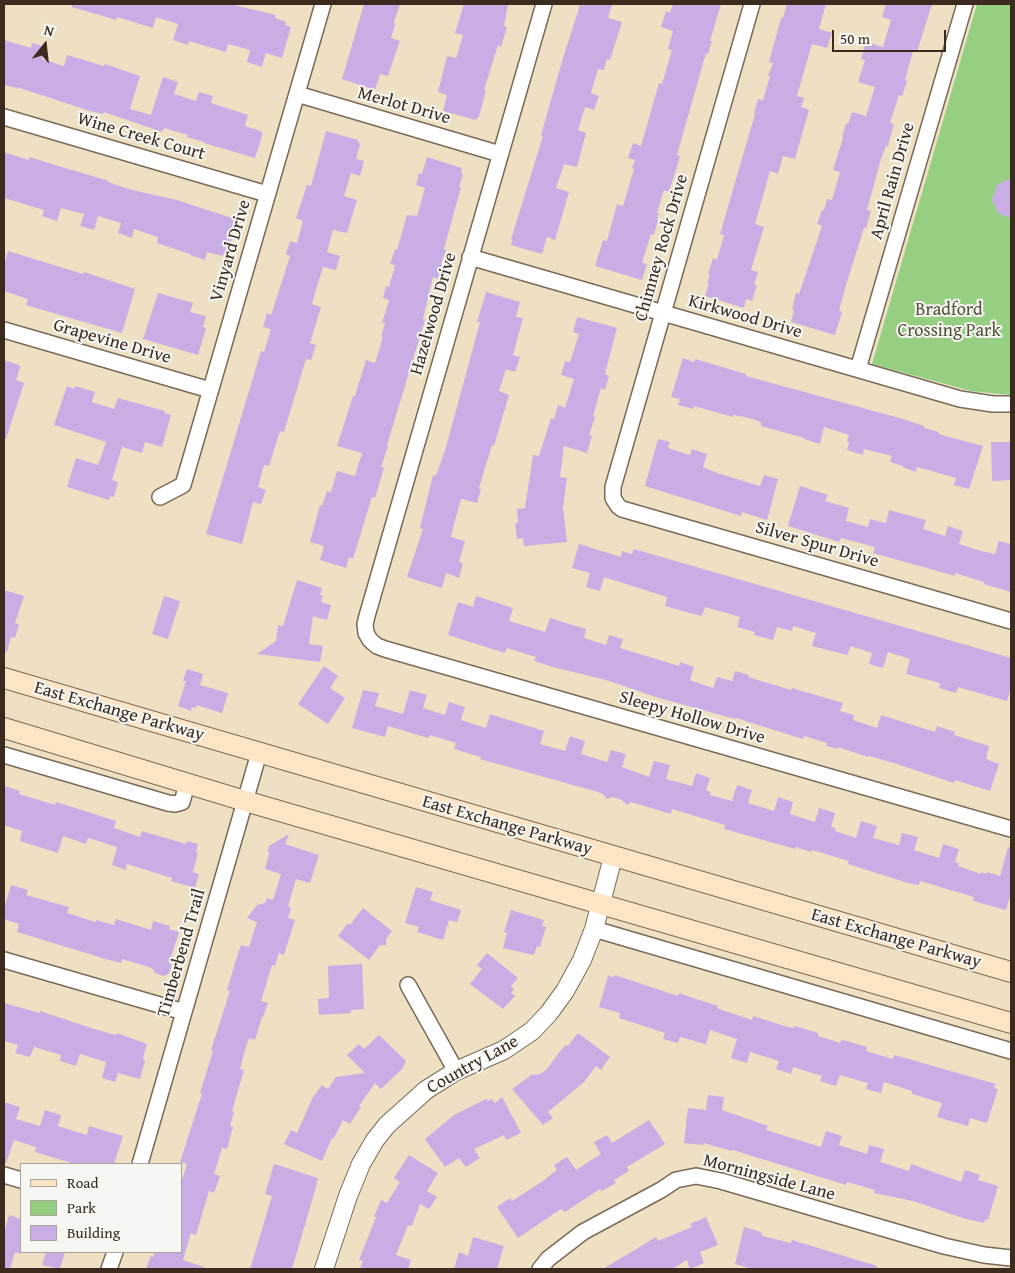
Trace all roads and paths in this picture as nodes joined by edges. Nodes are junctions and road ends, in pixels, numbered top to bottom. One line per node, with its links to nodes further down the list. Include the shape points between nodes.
1 (323, 4): 5 (street, Vinyard Drive)
2 (544, 4): 7 (street, Hazelwood Drive)
3 (752, 4): 10 (street, Chimney Rock Drive)
4 (965, 4): 12 (street, April Rain Drive)
5 (297, 94): 7 (street, Merlot Drive); 8 (street, Vinyard Drive)
6 (4, 117): 8 (street, Wine Creek Court)
7 (500, 154): 9 (street, Hazelwood Drive)
8 (267, 194): 13 (street, Vinyard Drive)
9 (470, 257): 10 (street, Kirkwood Drive); 18 (street, Hazelwood Drive, via 367,616)
10 (663, 314): 12 (street, Kirkwood Drive); 16 (street, Chimney Rock Drive, via 613,487)
11 (4, 330): 13 (street, Grapevine Drive)
12 (858, 369): 14 (street, Kirkwood Drive, via 960,398)
13 (210, 390): 15 (street, Vinyard Drive, via 182,485)
14 (1011, 404)
15 (160, 497)
16 (615, 502): 17 (street, Silver Spur Drive, via 622,509)
17 (1011, 621)
18 (368, 636): 25 (street, Sleepy Hollow Drive, via 384,649)
19 (4, 678): 21 (main road, East Exchange Parkway)
20 (4, 728): 23 (main road)
21 (259, 753): 24 (street, Timberbend Trail); 26 (main road, East Exchange Parkway)
22 (4, 755): 23 (street, via 168,803 182,802)
23 (188, 784): 24 (main road)
24 (245, 801): 27 (main road); 32 (street, Timberbend Trail)
25 (1011, 829)
26 (613, 857): 27 (street, Country Lane); 30 (main road, East Exchange Parkway)
27 (601, 904): 28 (street, Country Lane); 33 (main road)
28 (594, 929): 34 (street); 35 (street, Country Lane, via 565,991 532,1031 504,1050)
29 (4, 960): 32 (street)
30 (1011, 972)
31 (408, 985): 35 (street)
32 (184, 1012): 36 (street, Timberbend Trail)
33 (1011, 1023)
34 (1011, 1050)
35 (456, 1071): 42 (street, Country Lane, via 426,1090 375,1140 348,1196)
36 (140, 1163)
37 (4, 1175): 38 (street)
38 (20, 1180)
39 (114, 1253): 41 (street)
40 (1011, 1258): 43 (street, Morningside Lane, via 944,1246 696,1176 676,1180 583,1232)
41 (110, 1269)
42 (324, 1269)
43 (540, 1269)

